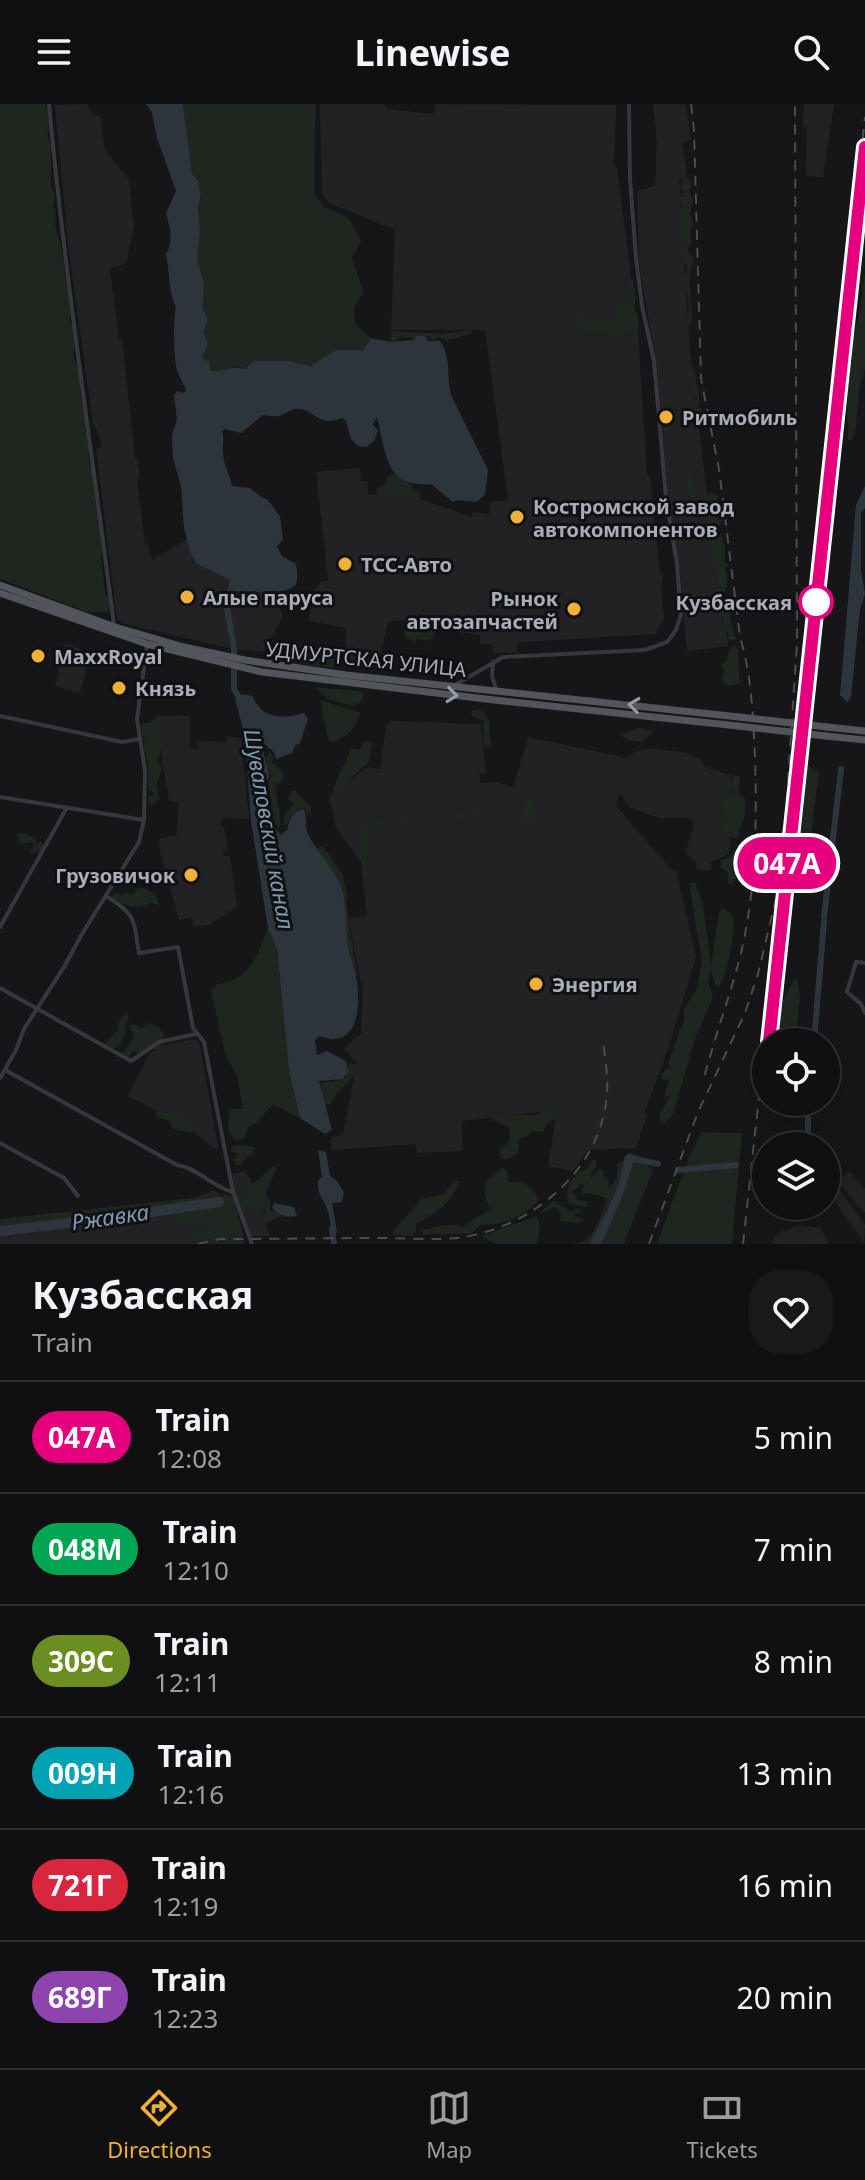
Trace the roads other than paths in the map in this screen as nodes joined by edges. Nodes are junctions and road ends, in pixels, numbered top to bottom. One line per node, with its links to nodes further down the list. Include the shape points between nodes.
1 (49, 104): 5 (street, via 61,235)
2 (629, 104): 8 (street, via 636,258 654,361 681,614 667,642 655,648 503,657)
3 (0, 585): 5 (main road, УДМУРТСКАЯ УЛИЦА)
4 (0, 593): 6 (main road, УДМУРТСКАЯ УЛИЦА)
5 (115, 627): 7 (main road, УДМУРТСКАЯ УЛИЦА)
6 (147, 644): 7 (main road, УДМУРТСКАЯ УЛИЦА); 16 (street)
7 (224, 660): 9 (main road, УДМУРТСКАЯ УЛИЦА)
8 (493, 662): 10 (street); 11 (street)
9 (246, 665): 10 (main road, УДМУРТСКАЯ УЛИЦА); 13 (main road, УДМУРТСКАЯ УЛИЦА, one-way to 13, via 494,700)
10 (455, 685): 11 (main road, УДМУРТСКАЯ УЛИЦА)
11 (496, 689): 13 (main road, УДМУРТСКАЯ УЛИЦА, one-way to 11)
12 (0, 716): 16 (street, via 122,742)
13 (739, 722): 14 (main road, bridge)
14 (826, 731): 15 (main road); 17 (main road)
15 (865, 731)
16 (139, 739): 20 (street, via 145,771)
17 (865, 740)
18 (0, 797): 19 (street)
19 (66, 809): 20 (street); 22 (street)
20 (144, 820): 21 (street, via 139,842)
21 (106, 896): 25 (street); 27 (street, via 133,917 139,953 178,947)
22 (0, 927)
23 (865, 963): 26 (street, via 856,962 847,992)
24 (0, 988): 25 (street)
25 (37, 1008): 27 (street, via 131,1061 159,1042); 28 (street)
26 (865, 1013)
27 (196, 1034): 31 (street, via 204,1042)
28 (5, 1070): 29 (street); 31 (street)
29 (0, 1078)
30 (0, 1143): 32 (street, via 64,1178)
31 (233, 1192): 33 (street)
32 (78, 1196)
33 (252, 1244)

